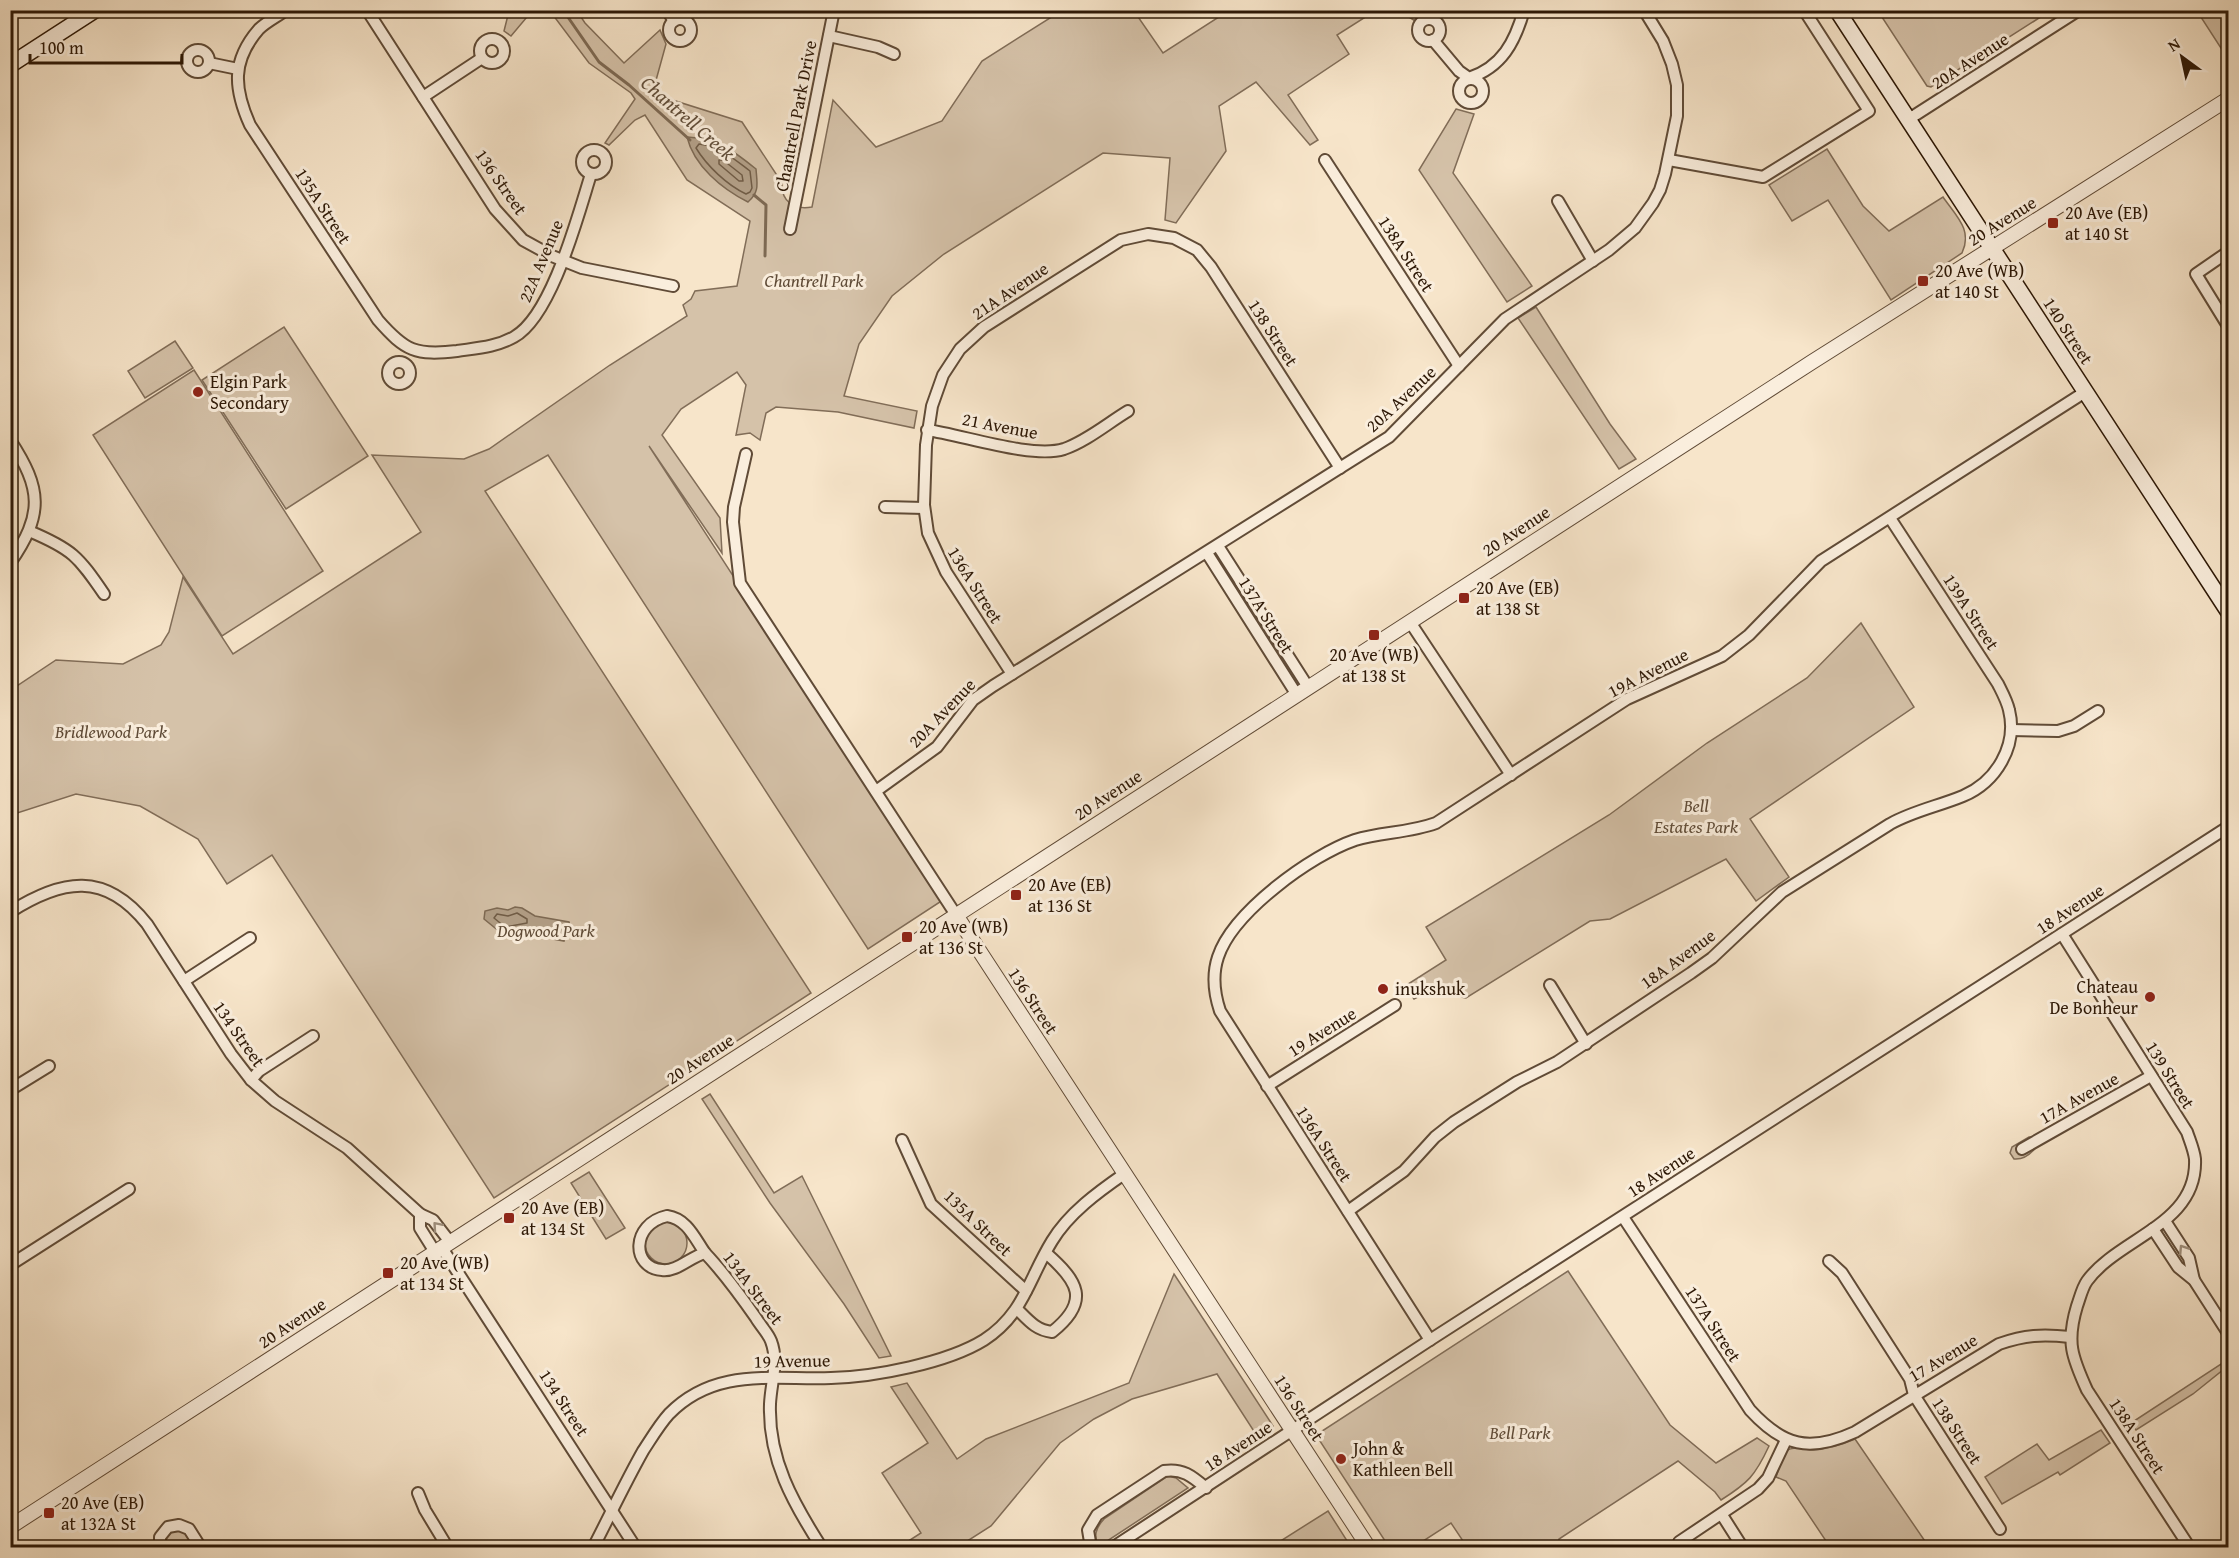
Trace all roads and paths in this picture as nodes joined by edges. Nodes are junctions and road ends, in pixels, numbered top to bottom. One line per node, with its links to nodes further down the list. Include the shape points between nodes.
1 (95, 10): 17 (main road)
2 (286, 10): 18 (street, via 260,28 244,50)
3 (367, 10): 19 (street, 136 Street)
4 (667, 10): 11 (street)
5 (834, 10): 12 (street, Chantrell Park Drive)
6 (1524, 10): 13 (street, via 1518,33 1503,57 1483,74 1470,78 1459,71)
7 (1644, 10): 22 (street, via 1668,52 1677,85 1677,116)
8 (1804, 10): 22 (street, via 1869,111 1763,177)
9 (1837, 10): 21 (main road, 140 Street)
10 (2079, 10): 21 (street, 20A Avenue)
11 (674, 21)
12 (829, 36): 14 (street); 26 (street, Chantrell Park Drive)
13 (1433, 40)
14 (894, 54)
15 (482, 58): 19 (street)
16 (209, 63): 18 (street)
17 (10, 65)
18 (238, 69): 34 (street, 135A Street, via 241,104 250,125 378,320)
19 (423, 97): 30 (street, 136 Street, via 504,220 535,248)
20 (2229, 99): 28 (street, 20 Avenue)
21 (1909, 119): 28 (main road, 140 Street)
22 (1669, 159): 31 (street, 20A Avenue, via 1660,190 1644,217 1622,241)
23 (1325, 160): 36 (street, 138A Street)
24 (591, 174): 30 (street, 22A Avenue)
25 (1558, 201): 31 (street)
26 (790, 229)
27 (1162, 235): 39 (street, 21A Avenue, via 1134,236 1108,246 971,336 944,375); 42 (street, 138 Street, via 1197,250 1211,267)
28 (1991, 248): 37 (main road, 140 Street); 54 (street, 20 Avenue)
29 (2229, 252): 33 (street, via 2196,274)
30 (562, 260): 32 (street, 136 Street, via 582,268); 34 (street, 22A Avenue, via 534,319 517,336 496,345 436,354)
31 (1593, 261): 36 (street, 20A Avenue, via 1516,310)
32 (672, 286)
33 (2229, 326)
34 (407, 349): 35 (street)
35 (402, 362)
36 (1459, 366): 42 (street, 20A Avenue, via 1398,430)
37 (2085, 392): 45 (street, 19A Avenue); 52 (main road, 140 Street)
38 (1128, 411): 39 (street, 21 Avenue, via 1082,440 1056,450 1027,450)
39 (927, 430): 44 (street, 136A Street)
40 (10, 440): 46 (street, via 27,466 34,487)
41 (746, 454): 60 (street, 136 Street, via 733,522 740,582)
42 (1340, 468): 47 (street, 20A Avenue)
43 (885, 507): 44 (street)
44 (924, 508): 55 (street, 136A Street, via 928,534 939,560)
45 (1890, 518): 58 (street, 139A Street, via 1998,684 2009,709); 59 (street, 19A Avenue, via 1821,561 1749,635 1722,656 1627,699)
46 (29, 531): 49 (street); 50 (street, via 78,557)
47 (1218, 546): 48 (street, 20A Avenue); 51 (street, 137A Street)
48 (1207, 553): 53 (street, 137A Street); 55 (street, 20A Avenue)
49 (10, 562)
50 (104, 594)
51 (1255, 604): 53 (street); 56 (street, 137A Street)
52 (2229, 611)
53 (1244, 612): 56 (street, 137A Street)
54 (1410, 622): 56 (street, 20 Avenue); 59 (street)
55 (1012, 674): 60 (street, 20A Avenue, via 974,700 931,753)
56 (1303, 691): 63 (street, 20 Avenue)
57 (2097, 711): 58 (street, via 2058,731)
58 (2011, 730): 71 (street, 18A Avenue, via 2004,758 1986,782 1965,795 1907,814 1782,892 1712,958)
59 (1511, 775): 66 (street, 19A Avenue, via 1436,823 1357,840 1326,854 1260,900)
60 (876, 791): 63 (street, 136 Street)
61 (2229, 827): 64 (street, 18 Avenue)
62 (10, 912): 67 (street, 134 Street, via 45,891 61,887 78,885 109,892 136,911)
63 (956, 915): 79 (street, 136 Street); 86 (street, 20 Avenue)
64 (2062, 934): 73 (street, 139 Street); 83 (street, 18 Avenue)
65 (250, 938): 67 (street)
66 (1218, 957): 75 (street, 136A Street, via 1214,984 1220,1011)
67 (184, 981): 74 (street, 134 Street)
68 (1550, 986): 71 (street)
69 (1395, 1005): 75 (street, 19 Avenue)
70 (313, 1036): 74 (street)
71 (1586, 1044): 81 (street, 18A Avenue, via 1454,1122 1404,1171)
72 (49, 1066): 76 (street)
73 (2151, 1076): 78 (street, 17A Avenue); 84 (street, 139 Street, via 2187,1132 2195,1157 2193,1178 2181,1205)
74 (251, 1080): 82 (street, 134 Street, via 275,1101 347,1148)
75 (1267, 1086): 81 (street, 136A Street)
76 (10, 1090)
77 (902, 1140): 92 (street, 135A Street, via 931,1204)
78 (2022, 1149)
79 (1124, 1174): 88 (street, 19 Avenue, via 1071,1218); 99 (street, 136 Street)
80 (129, 1189): 90 (street)
81 (1347, 1211): 96 (street, 136A Street)
82 (420, 1214): 86 (street, 134 Street, via 420,1228); 86 (street, 134 Street, one-way to 82, via 434,1220)
83 (1623, 1217): 96 (street, 18 Avenue); 100 (street, 137A Street, via 1750,1410 1767,1429)
84 (2165, 1221): 85 (street); 91 (street, one-way to 84, via 2189,1258)
85 (2153, 1229): 91 (street, via 2178,1267); 95 (street, via 2100,1265 2085,1283)
86 (442, 1247): 103 (street, 134 Street); 105 (street, 20 Avenue)
87 (705, 1253): 87 (street, 134A Street, via 684,1223 667,1216 649,1224 640,1241 642,1258 662,1270); 97 (street, 134A Street, via 723,1271 771,1340)
88 (1046, 1253): 92 (street, 19 Avenue); 93 (street, via 1066,1271 1074,1285 1076,1305 1068,1319 1052,1332 1032,1325)
89 (1830, 1261): 98 (street, 138 Street, via 1910,1379)
90 (10, 1265)
91 (2194, 1280): 94 (street)
92 (1026, 1291): 93 (street, 19 Avenue)
93 (1017, 1309): 97 (street, 19 Avenue, via 982,1341 927,1362 852,1377)
94 (2229, 1333)
95 (2070, 1337): 98 (street, 17 Avenue, via 2039,1334 1999,1344); 118 (street, 138A Street, via 2074,1361 2087,1390)
96 (1430, 1340): 99 (street, 18 Avenue)
97 (775, 1377): 103 (street, 19 Avenue, via 712,1385 686,1398 652,1437); 113 (street, 134A Street, via 771,1426 780,1472)
98 (1914, 1395): 100 (street, 17 Avenue, via 1836,1441); 106 (street, 138 Street)
99 (1292, 1431): 101 (street, 18 Avenue); 116 (street, 136 Street)
100 (1786, 1440): 104 (street, via 1768,1478)
101 (1206, 1488): 114 (street, via 1177,1469 1164,1472 1097,1515 1088,1530); 115 (street, 18 Avenue)
102 (418, 1493): 110 (street)
103 (612, 1508): 111 (street); 112 (street, 134 Street)
104 (1722, 1515): 107 (street); 117 (street)
105 (10, 1527)
106 (2000, 1529)
107 (1679, 1542)
108 (160, 1548): 109 (street, via 160,1537 168,1527 179,1525 189,1529)
109 (201, 1548)
110 (448, 1548)
111 (593, 1548)
112 (636, 1548)
113 (822, 1548)
114 (1091, 1548)
115 (1112, 1548)
116 (1369, 1548)
117 (1743, 1548)
118 (2190, 1548)

